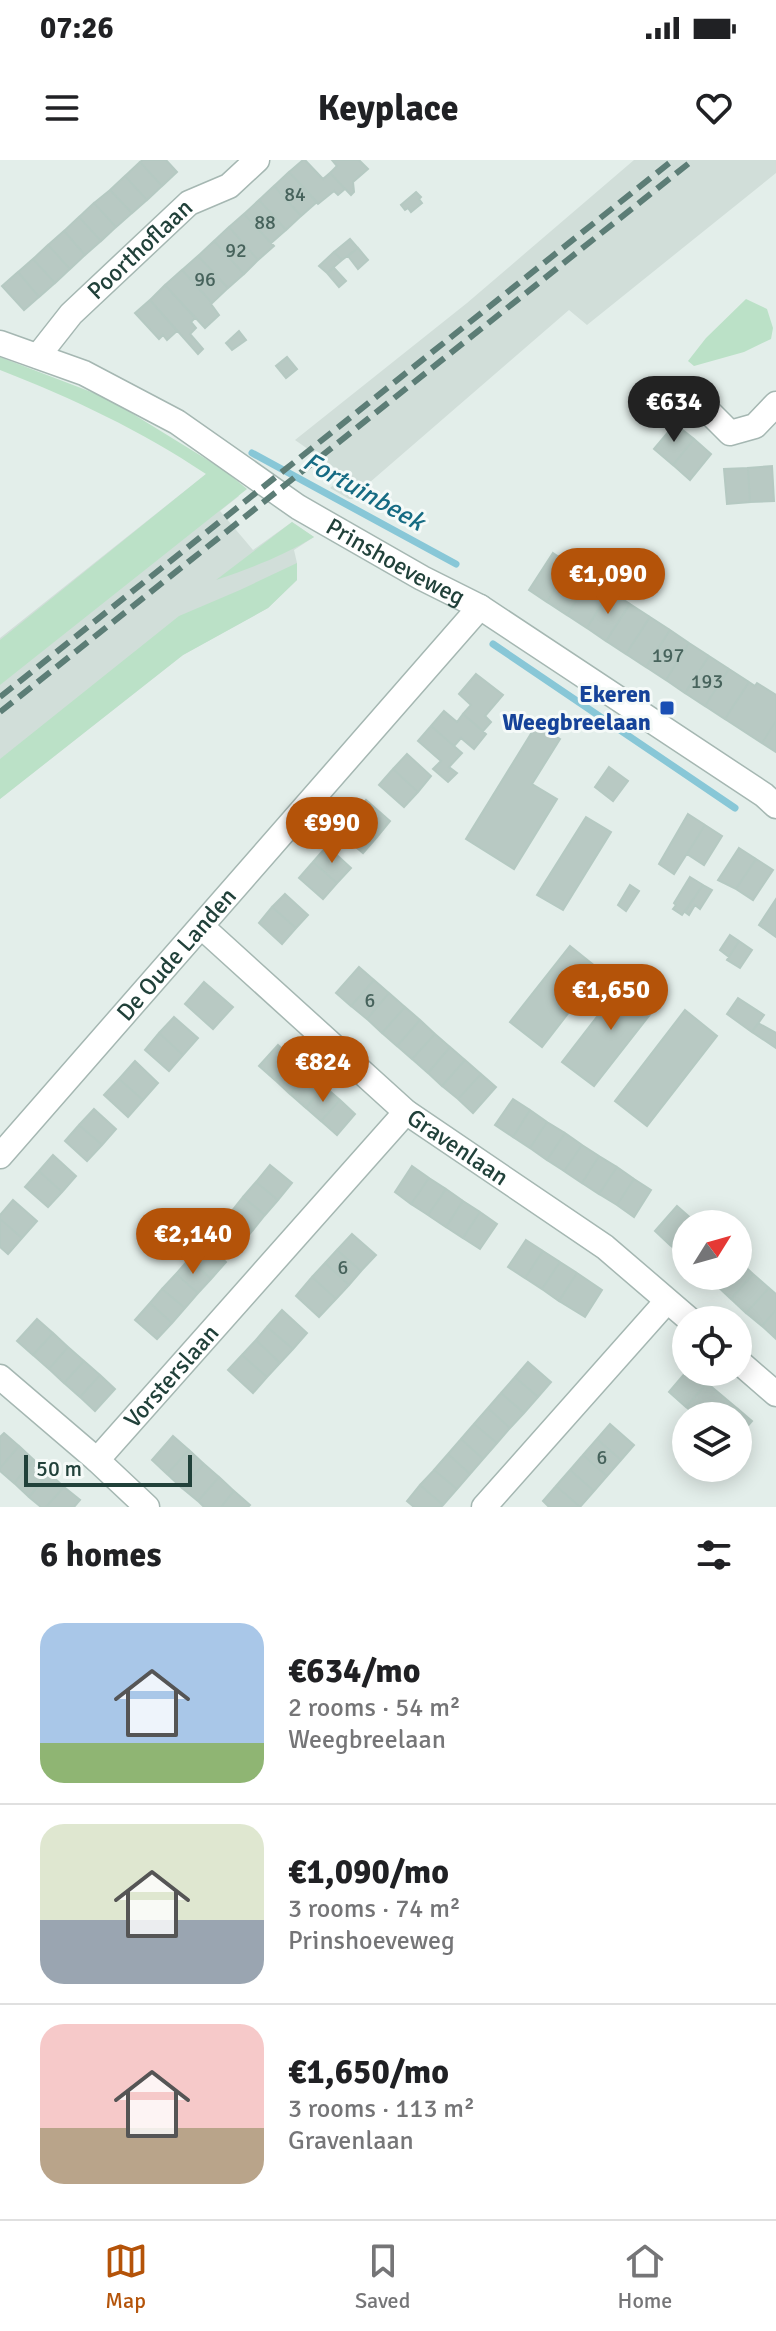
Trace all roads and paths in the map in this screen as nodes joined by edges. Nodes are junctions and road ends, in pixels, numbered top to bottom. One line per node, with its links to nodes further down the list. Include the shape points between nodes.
1 (257, 160): 3 (street, Poorthoflaan, via 229,186 189,203 71,314)
2 (0, 343): 3 (street, Prinshoeveweg)
3 (38, 356): 6 (street, Prinshoeveweg, via 84,373 177,422 298,507)
4 (698, 401): 5 (street, via 730,433 755,426)
5 (776, 404)
6 (480, 607): 7 (street, Prinshoeveweg); 8 (street, De Oude Landen)
7 (776, 806)
8 (202, 927): 9 (street, Gravenlaan); 10 (street, De Oude Landen)
9 (406, 1112): 11 (street, Gravenlaan, via 605,1247); 16 (street, Vorsterslaan)
10 (0, 1156)
11 (667, 1301): 12 (street, Gravenlaan); 18 (street)
12 (673, 1306)
13 (752, 1373): 15 (street)
14 (0, 1377): 16 (street)
15 (776, 1394)
16 (97, 1460): 17 (street)
17 (147, 1507)
18 (484, 1507)

